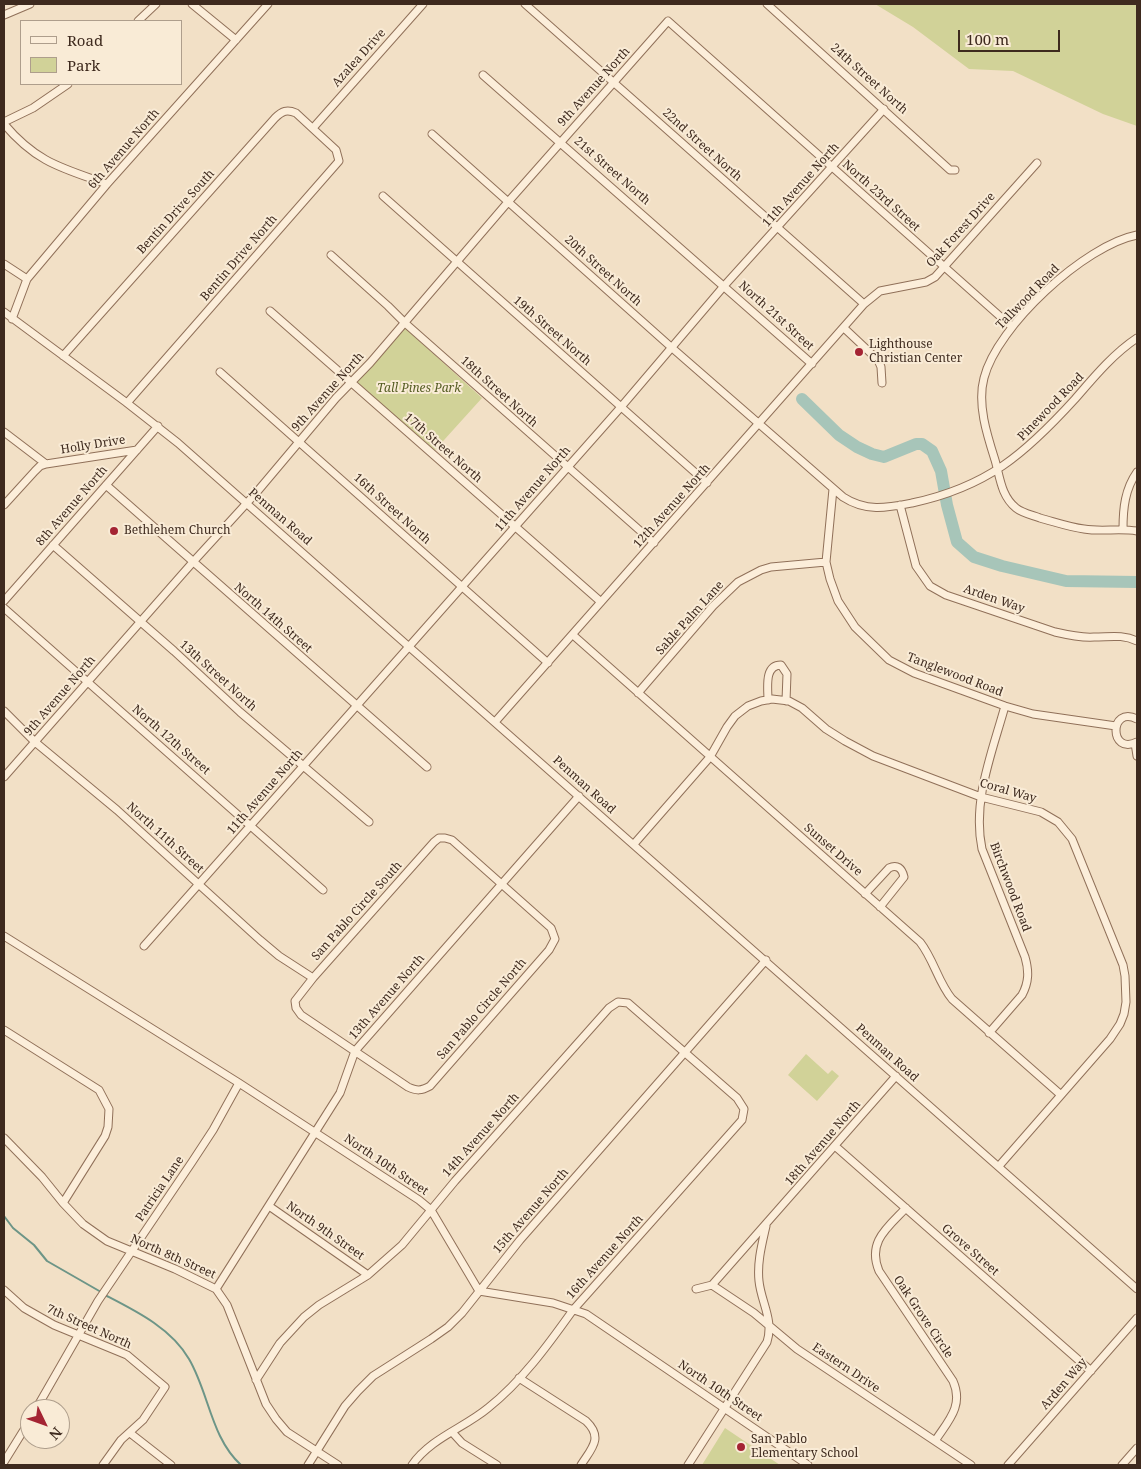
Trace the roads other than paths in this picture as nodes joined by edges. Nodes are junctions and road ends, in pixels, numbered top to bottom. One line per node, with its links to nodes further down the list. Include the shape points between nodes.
1 (30, 4): 8 (street)
2 (156, 4): 9 (street)
3 (192, 4): 11 (street)
4 (268, 4): 11 (street, 6th Avenue North)
5 (423, 4): 17 (street, Azalea Drive)
6 (525, 4): 13 (street, 22nd Street North)
7 (767, 4): 15 (street, 24th Street North)
8 (4, 15)
9 (139, 20)
10 (668, 21): 13 (street, 9th Avenue North); 21 (street, North 23rd Street)
11 (236, 40): 23 (street, 6th Avenue North)
12 (483, 75): 19 (street, 21st Street North)
13 (614, 82): 19 (street, 9th Avenue North); 26 (street, 22nd Street North)
14 (67, 85): 16 (street)
15 (884, 109): 21 (street, 11th Avenue North); 22 (street, 24th Street North, via 950,170)
16 (4, 123): 23 (street, via 26,147 47,162)
17 (313, 128): 43 (street, Bentin Drive South, via 291,111 280,112); 48 (street, Bentin Drive North, via 336,150 339,161)
18 (432, 134): 25 (street, 20th Street North)
19 (561, 142): 25 (street, 9th Avenue North); 33 (street, 21st Street North)
20 (1037, 162): 31 (street, Oak Forest Drive)
21 (832, 168): 26 (street, 11th Avenue North); 31 (street, North 23rd Street)
22 (955, 170)
23 (108, 184): 32 (street, 6th Avenue North)
24 (383, 196): 29 (street, 19th Street North)
25 (508, 202): 29 (street, 9th Avenue North); 42 (street, 20th Street North)
26 (777, 227): 33 (street, 11th Avenue North); 34 (street, 22nd Street North)
27 (1137, 235): 39 (street, Tallwood Road, via 1105,248 1059,278)
28 (331, 255): 38 (street, 18th Street North)
29 (457, 262): 38 (street, 9th Avenue North); 49 (street, 19th Street North)
30 (4, 264): 32 (street)
31 (944, 267): 34 (street, Oak Forest Drive, via 926,282 880,291); 39 (street, North 23rd Street)
32 (27, 279): 37 (street, 6th Avenue North)
33 (724, 286): 42 (street, 11th Avenue North); 44 (street, North 21st Street)
34 (864, 304): 40 (street, 12th Avenue North)
35 (270, 311): 46 (street, 17th Street North)
36 (4, 312): 37 (street, Penman Road)
37 (12, 319): 43 (street, Penman Road)
38 (405, 323): 46 (street, 9th Avenue North); 56 (street, 18th Street North)
39 (1012, 327): 57 (street, Tallwood Road, via 989,361 983,380 982,414)
40 (844, 328): 44 (street, 12th Avenue North); 47 (street, via 878,360)
41 (1137, 338): 57 (street, Pinewood Road, via 1109,360 1038,438)
42 (672, 347): 49 (street, 11th Avenue North); 50 (street, 20th Street North)
43 (63, 356): 48 (street, Penman Road)
44 (812, 364): 50 (street, 12th Avenue North)
45 (220, 372): 53 (street, 16th Street North)
46 (351, 382): 53 (street, 9th Avenue North); 65 (street, 17th Street North)
47 (882, 383)
48 (127, 403): 51 (street, Penman Road)
49 (621, 407): 56 (street, 11th Avenue North); 59 (street, 19th Street North)
50 (760, 424): 59 (street, 12th Avenue North); 61 (street, 20th Street North)
51 (158, 426): 54 (street, 8th Avenue North); 62 (street, Penman Road)
52 (4, 432): 55 (street, Holly Drive)
53 (299, 442): 62 (street, 9th Avenue North); 72 (street, 16th Street North)
54 (137, 450): 55 (street, Holly Drive); 60 (street, 8th Avenue North)
55 (46, 464): 63 (street, via 40,466)
56 (567, 467): 65 (street, 11th Avenue North); 68 (street, 18th Street North)
57 (998, 469): 64 (street, Pinewood Road, via 947,495); 66 (street, Tallwood Road, via 1004,493 1017,509 1085,530)
58 (1137, 472): 66 (street, via 1125,498)
59 (707, 484): 68 (street, 12th Avenue North)
60 (106, 485): 69 (street, 8th Avenue North); 70 (street, North 14th Street)
61 (833, 489): 64 (street, Pinewood Road, via 852,503 864,507); 71 (street, Tanglewood Road)
62 (247, 503): 70 (street, 9th Avenue North); 79 (street, Penman Road)
63 (4, 505)
64 (900, 506): 78 (street, Arden Way, via 916,566 930,586 946,595 1055,632 1094,637 1115,635)
65 (515, 526): 72 (street, 11th Avenue North); 74 (street, 17th Street North)
66 (1123, 528): 67 (street, Tallwood Road)
67 (1137, 530)
68 (654, 543): 74 (street, 12th Avenue North)
69 (53, 545): 73 (street, 8th Avenue North); 76 (street, 13th Street North)
70 (193, 562): 76 (street, 9th Avenue North); 85 (street, North 14th Street)
71 (826, 562): 82 (street, Sable Palm Lane, via 771,567 738,582 713,606); 86 (street, Tanglewood Road, via 845,613 889,660 914,673)
72 (462, 586): 79 (street, 11th Avenue North); 80 (street, 16th Street North)
73 (4, 601)
74 (601, 602): 77 (street, 12th Avenue North)
75 (4, 608): 81 (street, North 12th Street)
76 (141, 622): 81 (street, 9th Avenue North); 95 (street, 13th Street North)
77 (573, 635): 80 (street, 12th Avenue North); 82 (street, Sunset Drive)
78 (1137, 641)
79 (410, 646): 85 (street, 11th Avenue North); 89 (street, Penman Road)
80 (548, 663): 89 (street, 12th Avenue North)
81 (88, 682): 91 (street, 9th Avenue North); 101 (street, North 12th Street)
82 (638, 693): 94 (street, Sunset Drive)
83 (768, 700): 84 (street, Coral Way); 84 (street, via 769,672 781,665 787,674); 94 (street, Coral Way, via 748,706 735,716)
84 (786, 701): 99 (street, Coral Way, via 802,708 826,729 872,756)
85 (356, 706): 95 (street, 11th Avenue North); 96 (street, North 14th Street)
86 (1005, 706): 90 (street, Tanglewood Road, via 1033,714); 99 (street, Birchwood Road)
87 (4, 711): 91 (street, North 11th Street)
88 (1137, 719): 90 (street, via 1125,717)
89 (496, 722): 98 (street, Penman Road)
90 (1116, 726): 92 (street, via 1116,735 1122,742)
91 (35, 742): 97 (street, 9th Avenue North); 103 (street, North 11th Street)
92 (1136, 742): 93 (street)
93 (1137, 756)
94 (710, 757): 102 (street, Coral Way); 106 (street, Sunset Drive)
95 (303, 765): 100 (street, 13th Street North); 101 (street, 11th Avenue North)
96 (427, 767)
97 (4, 777)
98 (579, 796): 102 (street, Penman Road); 104 (street, 13th Avenue North)
99 (981, 796): 113 (street, Birchwood Road, via 978,821 982,849 1025,957 1028,975 1026,989 1017,1003); 118 (street, Coral Way, via 1041,812 1066,831 1123,965 1127,989 1120,1024)
100 (369, 822)
101 (252, 825): 103 (street, 11th Avenue North); 105 (street, North 12th Street)
102 (634, 844): 110 (street, Penman Road)
103 (199, 884): 109 (street, 11th Avenue North); 111 (street, North 11th Street, via 279,956)
104 (501, 884): 111 (street, San Pablo Circle South, via 452,840 439,838); 114 (street, 13th Avenue North); 114 (street, San Pablo Circle North, via 551,928 555,939 549,950 430,1086 422,1090 408,1087)
105 (323, 890)
106 (865, 894): 107 (street, Sunset Drive); 107 (street, via 889,868 899,867 904,877)
107 (880, 907): 113 (street, Sunset Drive, via 920,942 946,992)
108 (4, 936): 117 (street, North 10th Street)
109 (144, 946)
110 (766, 960): 115 (street, 15th Avenue North); 116 (street, Penman Road)
111 (313, 978): 114 (street, San Pablo Circle South, via 295,1000 296,1008)
112 (4, 1030): 123 (street, via 99,1090 109,1109 105,1136)
113 (989, 1033): 118 (street, Sunset Drive)
114 (355, 1051): 119 (street, 13th Avenue North, via 340,1093)
115 (684, 1052): 126 (street, 14th Avenue North, via 628,1003 618,1002 609,1008); 134 (street, 15th Avenue North); 137 (street, 16th Avenue North, via 742,1103 742,1120)
116 (896, 1076): 121 (street, 18th Avenue North); 122 (street, Penman Road)
117 (239, 1083): 119 (street, North 10th Street); 128 (street, Patricia Lane, via 213,1130)
118 (1061, 1096): 122 (street, Coral Way)
119 (315, 1132): 124 (street, 13th Avenue North); 126 (street, North 10th Street)
120 (4, 1138): 123 (street, North 8th Street)
121 (836, 1146): 125 (street, Grove Street); 127 (street, 18th Avenue North)
122 (999, 1166): 133 (street, Penman Road)
123 (63, 1203): 128 (street, North 8th Street, via 83,1224 107,1241)
124 (269, 1206): 129 (street, North 9th Street); 131 (street, 13th Avenue North)
125 (906, 1208): 141 (street, Grove Street); 149 (street, Oak Grove Circle, via 880,1236 874,1254 879,1271 957,1391 957,1404 951,1418)
126 (431, 1210): 129 (street, 14th Avenue North, via 402,1245); 134 (street, North 10th Street)
127 (766, 1224): 130 (street, 18th Avenue North); 139 (street, via 759,1281)
128 (132, 1250): 131 (street, North 8th Street); 140 (street, Patricia Lane)
129 (368, 1275): 143 (street, 14th Avenue North, via 304,1317 280,1343)
130 (712, 1286): 132 (street); 139 (street, Eastern Drive)
131 (216, 1289): 143 (street, North 8th Street, via 227,1305)
132 (696, 1289)
133 (1137, 1289)
134 (479, 1291): 137 (street, North 10th Street, via 553,1303); 151 (street, 15th Avenue North, via 448,1327 373,1376 345,1406)
135 (6, 1293): 136 (street); 140 (street, 7th Street North, via 39,1318)
136 (4, 1304)
137 (573, 1310): 142 (street, 16th Avenue North, via 551,1342); 145 (street, North 10th Street, via 597,1320)
138 (1137, 1318): 141 (street, Arden Way)
139 (770, 1325): 145 (street, via 767,1342); 149 (street, Eastern Drive, via 797,1349)
140 (77, 1335): 144 (street, Patricia Lane); 147 (street, 7th Street North, via 127,1355 165,1387)
141 (1091, 1371): 163 (street, Arden Way)
142 (519, 1378): 146 (street, 16th Avenue North, via 488,1409); 159 (street, via 594,1428 595,1442)
143 (256, 1380): 151 (street, North 8th Street, via 266,1404 282,1426)
144 (42, 1399)
145 (724, 1407): 160 (street); 161 (street, North 10th Street)
146 (452, 1432): 157 (street, 16th Avenue North, via 421,1453); 158 (street, via 462,1443)
147 (130, 1433): 153 (street); 154 (street)
148 (20, 1436): 152 (street)
149 (935, 1441): 162 (street, Eastern Drive)
150 (1137, 1448): 164 (street)
151 (316, 1452): 155 (street, 15th Avenue North); 156 (street, North 8th Street)
152 (4, 1462)
153 (103, 1465)
154 (171, 1465)
155 (308, 1465)
156 (338, 1465)
157 (412, 1465)
158 (498, 1465)
159 (580, 1465)
160 (688, 1465)
161 (808, 1465)
162 (971, 1465)
163 (1008, 1465)
164 (1122, 1465)

